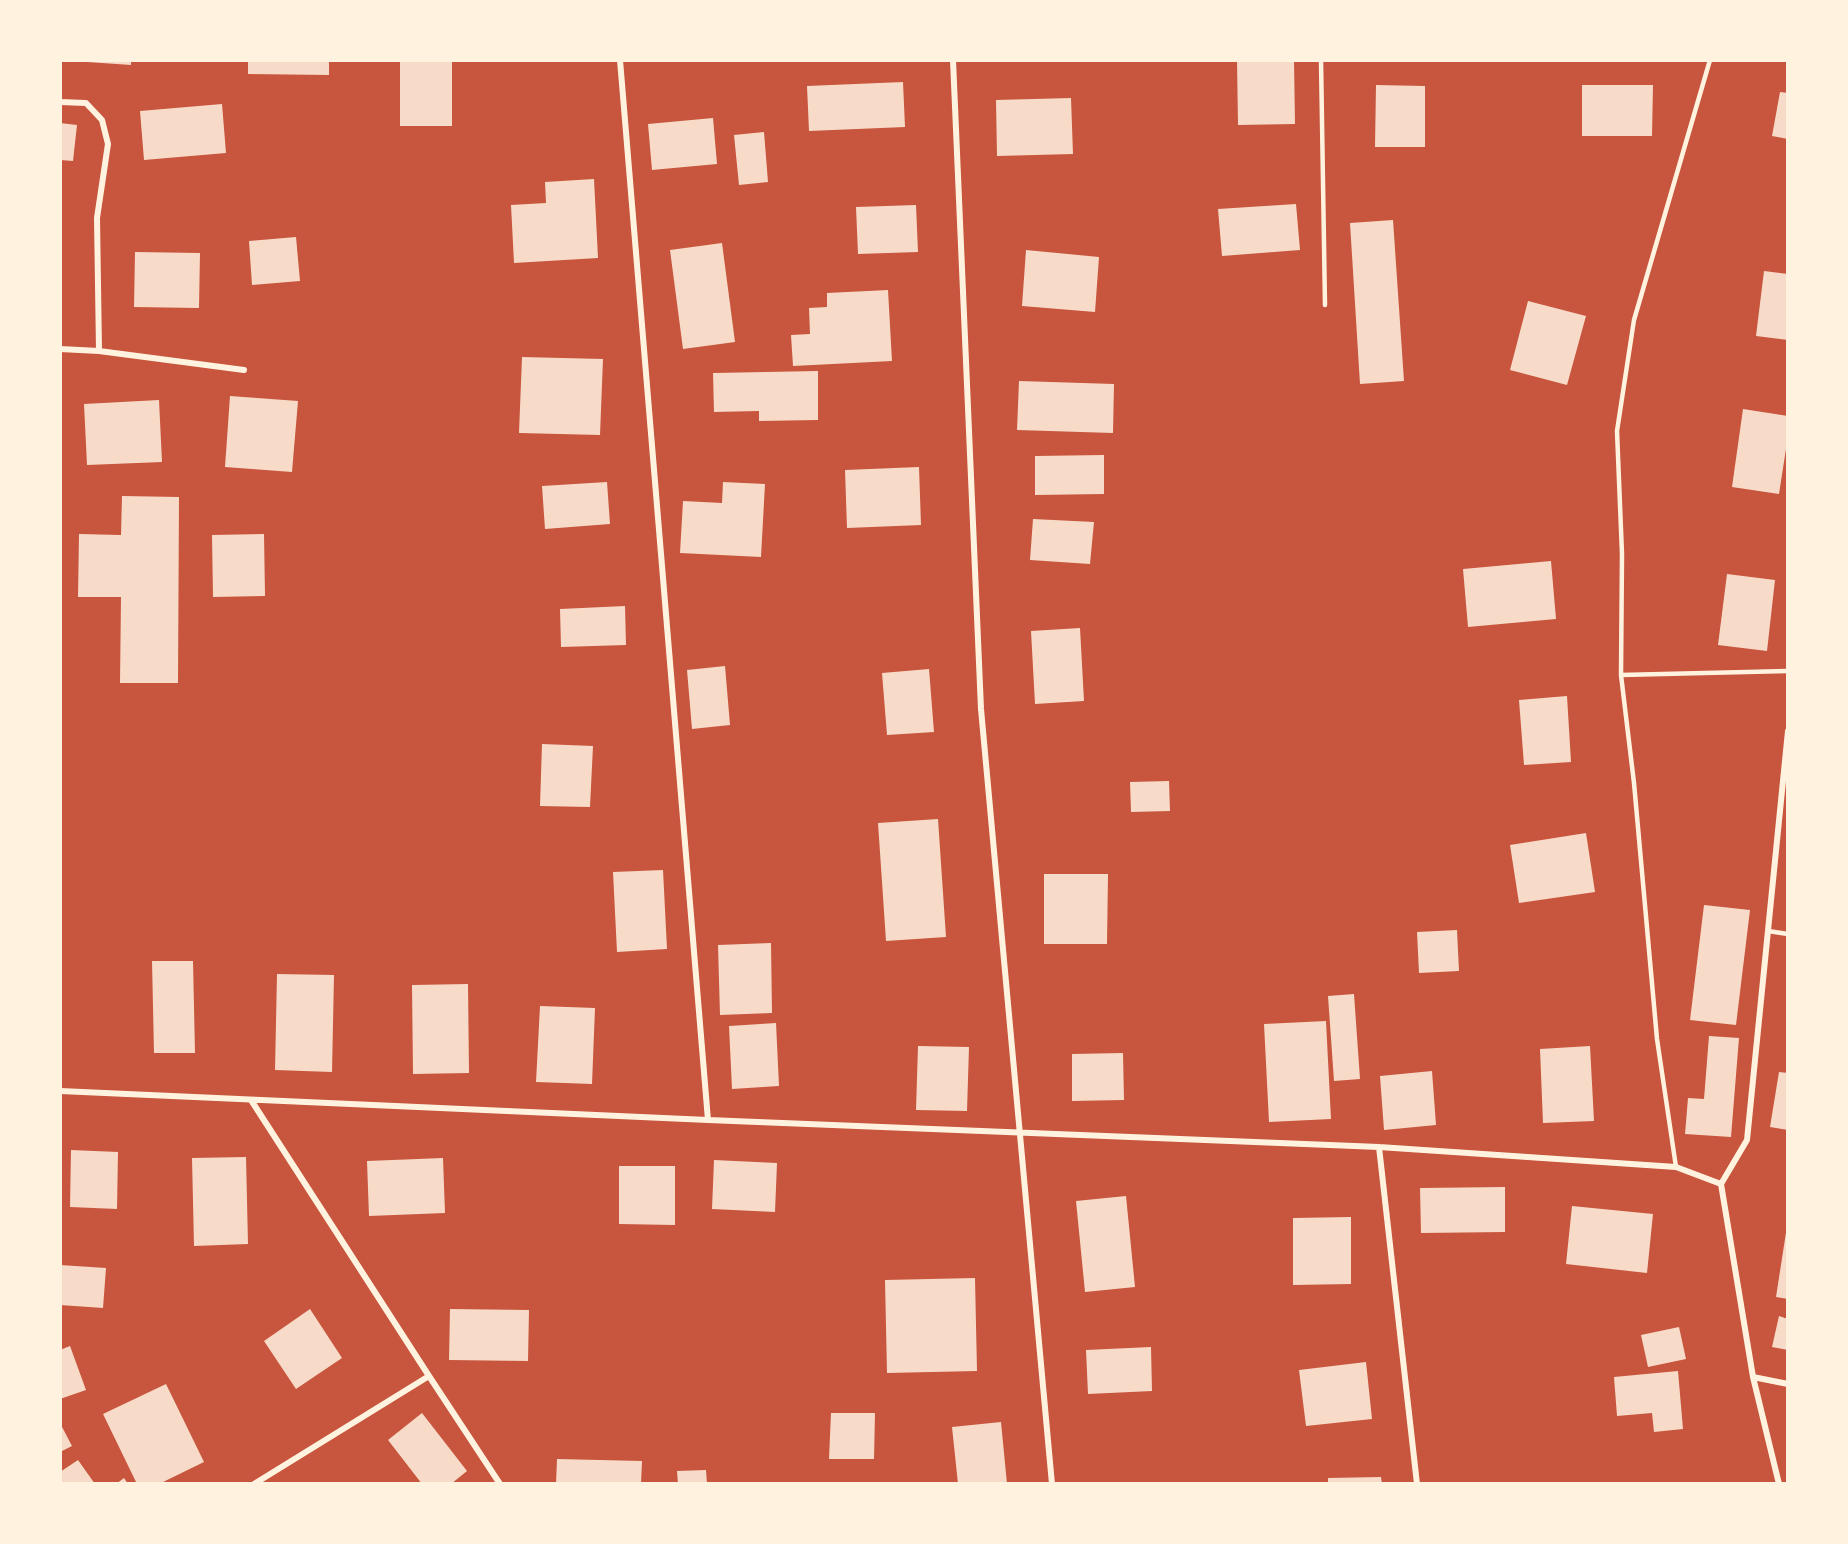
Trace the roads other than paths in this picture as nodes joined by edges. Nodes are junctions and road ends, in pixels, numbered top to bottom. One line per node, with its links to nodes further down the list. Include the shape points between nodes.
1 (620, 60): 17 (street)
2 (953, 60): 18 (street, via 981,710)
3 (1321, 60): 6 (lane)
4 (1710, 60): 11 (lane, via 1634,320 1617,431)
5 (60, 102): 8 (street, via 86,103 102,120 108,144 97,218)
6 (1325, 305)
7 (60, 349): 8 (street)
8 (99, 351): 9 (street)
9 (244, 370)
10 (1788, 671): 11 (lane)
11 (1621, 675): 20 (lane, via 1657,1039)
12 (1788, 731): 13 (street)
13 (1768, 931): 14 (lane); 21 (street, via 1747,1140)
14 (1788, 934)
15 (60, 1091): 16 (street)
16 (252, 1100): 17 (street); 22 (street)
17 (708, 1120): 18 (street)
18 (1018, 1133): 19 (street); 27 (street)
19 (1379, 1147): 20 (street); 28 (street)
20 (1676, 1167): 21 (street)
21 (1721, 1184): 23 (street)
22 (429, 1376): 25 (street); 26 (street)
23 (1753, 1377): 24 (street); 29 (street)
24 (1788, 1384)
25 (255, 1484)
26 (500, 1484)
27 (1052, 1484)
28 (1417, 1484)
29 (1779, 1484)

